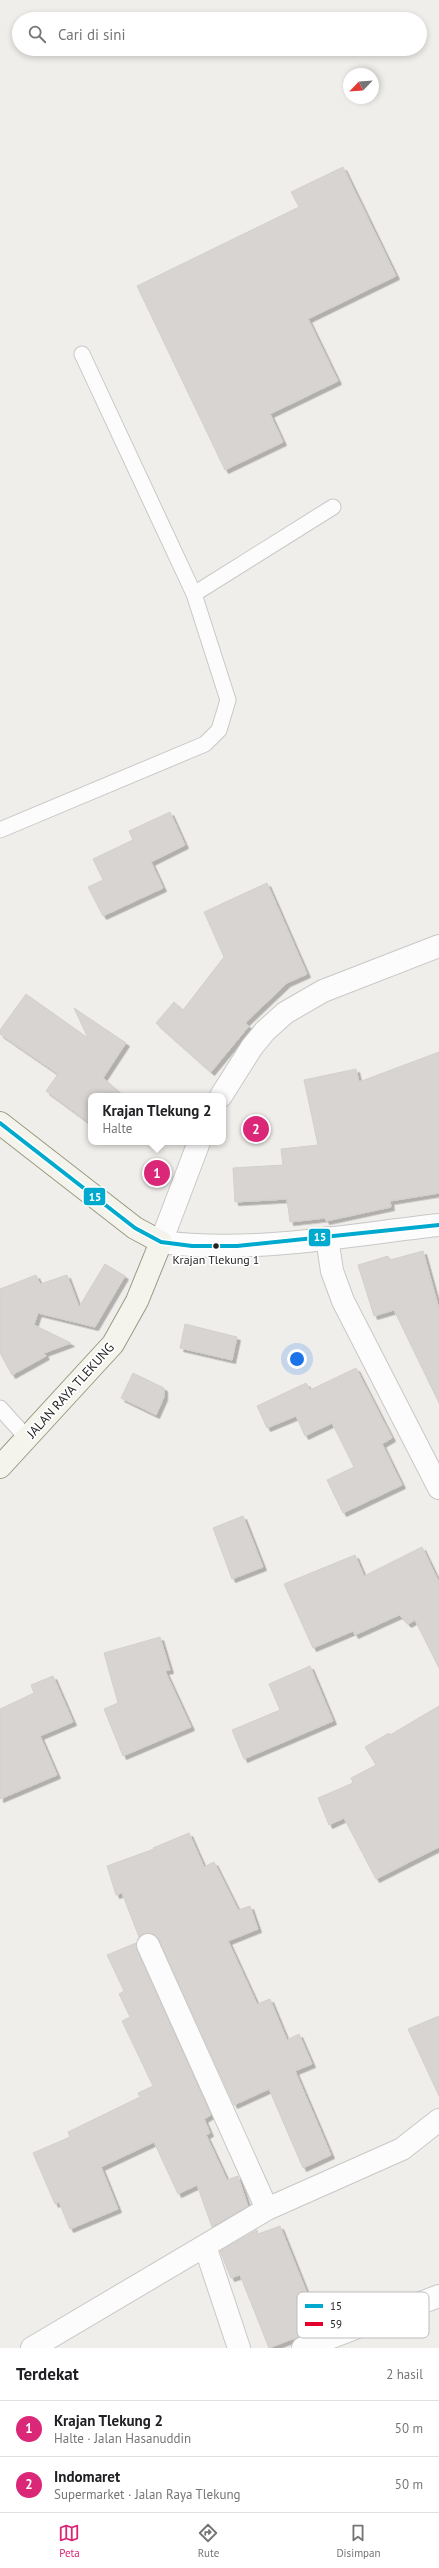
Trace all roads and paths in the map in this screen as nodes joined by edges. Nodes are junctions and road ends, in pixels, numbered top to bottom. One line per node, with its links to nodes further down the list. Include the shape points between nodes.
1 (82, 354): 3 (lane)
2 (333, 507): 3 (lane)
3 (194, 594): 4 (lane, via 228,700 219,730 205,744)
4 (0, 830)
5 (439, 946): 6 (street, via 323,991 291,1008 265,1031 252,1047)
6 (223, 1093)
7 (0, 1123): 11 (main road, via 135,1228)
8 (198, 1145): 11 (street)
9 (439, 1225): 10 (street)
10 (327, 1238): 11 (street, via 237,1246 192,1246); 15 (street, via 332,1271 343,1301)
11 (161, 1242): 13 (main road, JALAN RAYA TLEKUNG, via 137,1301 113,1344)
12 (0, 1408): 13 (lane)
13 (26, 1438): 14 (main road, JALAN RAYA TLEKUNG)
14 (0, 1467)
15 (439, 1488)
16 (148, 1946): 18 (street)
17 (439, 2120): 18 (street, via 402,2149)
18 (267, 2209): 19 (street)
19 (205, 2246): 23 (street); 24 (street)
20 (439, 2296): 21 (street)
21 (429, 2300)
22 (329, 2338): 25 (street)
23 (32, 2348)
24 (239, 2348)
25 (303, 2348)

